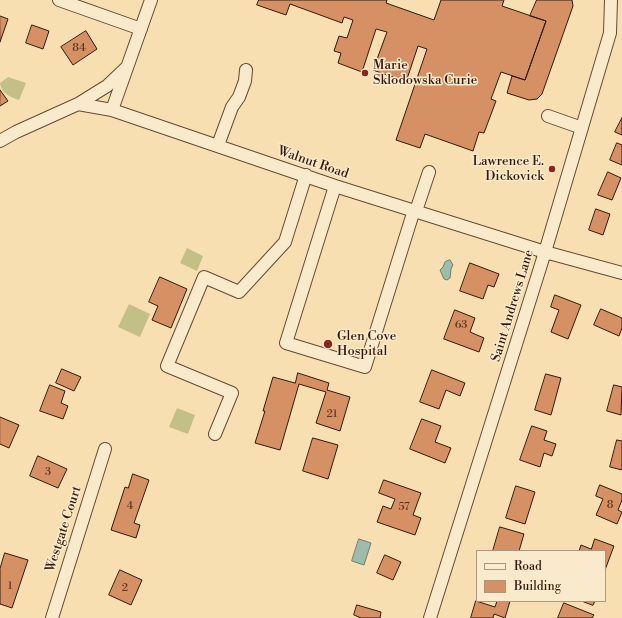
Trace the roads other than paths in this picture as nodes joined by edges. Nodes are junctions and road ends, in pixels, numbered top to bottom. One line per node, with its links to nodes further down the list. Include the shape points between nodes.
1 (59, 0): 4 (street)
2 (151, 0): 4 (street)
3 (611, 0): 10 (street, Saint Andrews Lane, via 610,33)
4 (141, 28): 5 (street)
5 (128, 66): 6 (street, via 107,86); 8 (street)
6 (78, 104): 8 (street, Walnut Road); 11 (street)
7 (232, 107): 12 (street)
8 (112, 110): 12 (street, Walnut Road)
9 (548, 116): 10 (street)
10 (582, 128): 17 (street, Saint Andrews Lane)
11 (0, 141)
12 (218, 145): 14 (street, Walnut Road)
13 (430, 172): 16 (street)
14 (306, 175): 15 (street, Walnut Road); 19 (street, via 285,242 239,292 204,277 167,366 232,393)
15 (335, 186): 16 (street, Walnut Road); 16 (street, via 286,343 365,367)
16 (415, 211): 17 (street, Walnut Road)
17 (545, 252): 18 (street, Walnut Road); 22 (street, Saint Andrews Lane)
18 (622, 273)
19 (215, 434)
20 (105, 449): 21 (street, Westgate Court)
21 (52, 618)
22 (430, 618)

